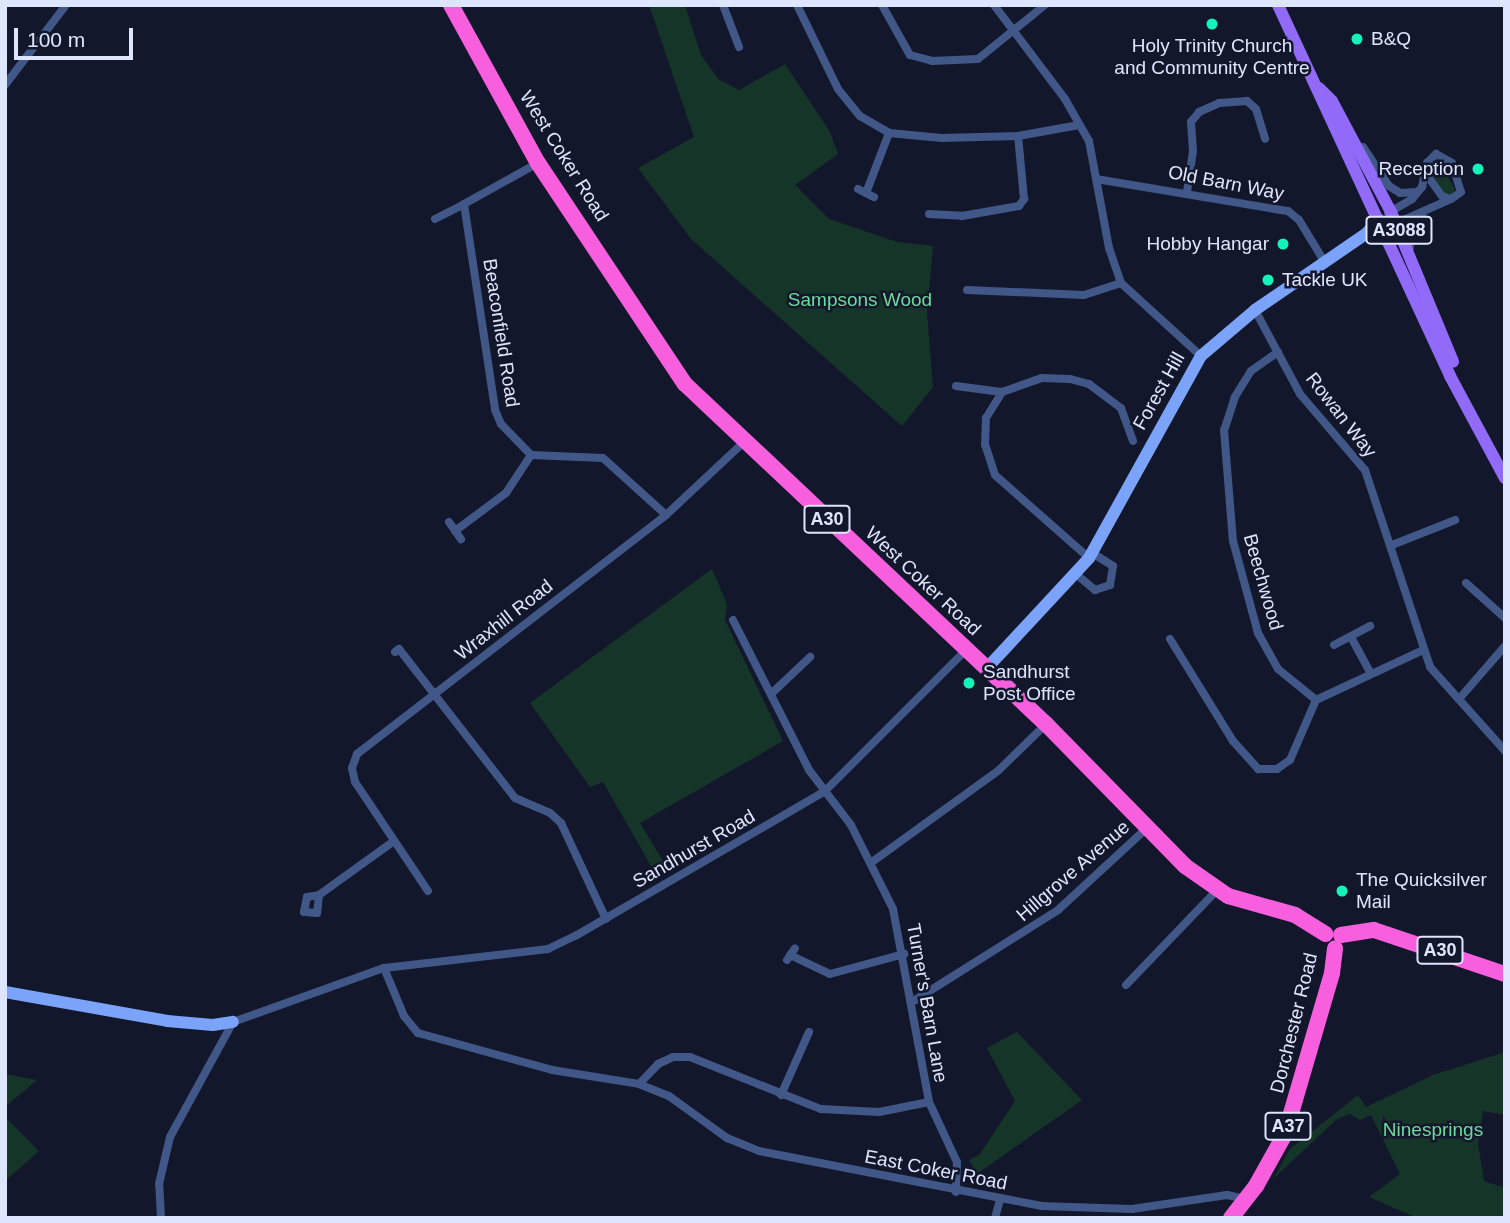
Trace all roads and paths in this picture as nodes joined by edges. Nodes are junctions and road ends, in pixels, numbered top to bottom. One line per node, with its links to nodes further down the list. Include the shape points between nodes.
1 (66, 5): 11 (street)
2 (451, 5): 18 (highway, West Coker Road / A30)
3 (723, 5): 10 (street)
4 (797, 5): 15 (street, via 838,89 860,116)
5 (882, 5): 9 (street, via 910,55 932,61 978,59)
6 (993, 5): 9 (street)
7 (1045, 5): 9 (street)
8 (1278, 5): 12 (main road, A3088)
9 (1015, 32): 13 (street)
10 (739, 47)
11 (5, 85)
12 (1318, 88): 14 (main road, A3088); 30 (main road, A3088)
13 (1079, 125): 16 (street); 20 (street, via 1089,141)
14 (1346, 125): 21 (street, via 1388,186 1405,194); 28 (main road, A3088)
15 (889, 133): 16 (street, via 942,138); 23 (street)
16 (1018, 136): 27 (street, via 1024,199 1019,206 962,216)
17 (1265, 139): 22 (street, via 1257,130 1256,109 1247,101 1219,103 1195,115 1190,128 1193,151)
18 (538, 163): 25 (street); 42 (highway, West Coker Road / A30, via 674,371)
19 (1426, 173): 21 (street); 24 (street, via 1434,188); 24 (street, via 1433,155 1449,159 1462,188)
20 (1096, 179): 22 (street, Old Barn Way); 33 (street)
21 (1418, 191): 28 (street)
22 (1187, 192): 32 (street, Old Barn Way, via 1289,211 1299,219)
23 (866, 193)
24 (1451, 199): 26 (street)
25 (464, 204): 29 (street); 43 (street, Beaconfield Road, via 495,411 501,424)
26 (1428, 209): 28 (street); 31 (street, via 1411,227)
27 (929, 214)
28 (1393, 217): 30 (street); 31 (main road, A3088)
29 (435, 219)
30 (1381, 224): 32 (street, Forest Hill); 38 (main road, A3088)
31 (1411, 257): 38 (main road, A3088)
32 (1324, 261): 35 (street, Forest Hill)
33 (1121, 283): 34 (street, via 1084,295); 37 (street)
34 (967, 290)
35 (1255, 310): 36 (street, Rowan Way); 37 (street, Forest Hill)
36 (1278, 352): 50 (street, Rowan Way, via 1300,394 1365,470); 70 (street, Beechwood, via 1251,371 1235,397 1224,430 1227,490 1233,541 1258,633 1278,669)
37 (1200, 356): 51 (street, Forest Hill)
38 (1457, 383): 44 (main road, A3088)
39 (956, 386): 40 (street)
40 (1003, 392): 41 (street, via 1042,378 1089,384 1121,408); 51 (street, via 986,418 985,445 995,475)
41 (1133, 441)
42 (744, 442): 45 (street, Wraxhill Road); 62 (highway, West Coker Road / A30)
43 (531, 455): 45 (street, via 603,458); 48 (street, via 506,493)
44 (1505, 478)
45 (666, 515): 67 (street, Wraxhill Road)
46 (1455, 520): 50 (street)
47 (449, 522): 48 (street)
48 (455, 531): 49 (street)
49 (461, 539)
50 (1392, 545): 63 (street, Rowan Way)
51 (1091, 556): 52 (street, Forest Hill); 52 (street, via 1113,566 1110,585 1095,590)
52 (1076, 574): 65 (street, Forest Hill)
53 (1466, 583): 54 (street)
54 (1505, 618)
55 (733, 620): 68 (street, Turner's Barn Lane)
56 (1370, 626): 57 (street)
57 (1351, 637): 59 (street); 66 (street)
58 (1170, 639): 70 (street, via 1233,741 1258,769 1277,769 1290,760)
59 (1335, 645)
60 (1505, 646): 69 (street)
61 (399, 649): 67 (street)
62 (966, 650): 65 (highway, West Coker Road / A30); 73 (street, Sandhurst Road)
63 (1423, 650): 66 (street); 69 (street, Rowan Way, via 1430,667)
64 (810, 657): 68 (street)
65 (986, 669): 71 (highway, West Coker Road / A30)
66 (1371, 674): 70 (street)
67 (434, 694): 75 (street, Wraxhill Road, via 354,760 355,782); 80 (street, via 515,798 550,813 561,823)
68 (771, 694): 73 (street, Turner's Barn Lane)
69 (1459, 699): 72 (street, Rowan Way)
70 (1316, 700)
71 (1046, 724): 74 (highway, West Coker Road / A30); 76 (street, via 999,770)
72 (1505, 751)
73 (825, 791): 76 (street, Turner's Barn Lane); 80 (street, Sandhurst Road)
74 (1147, 828): 77 (highway, West Coker Road / A30); 88 (street, Hillgrove Avenue, via 1058,911)
75 (394, 841): 78 (street, Wraxhill Road); 79 (street)
76 (872, 862): 83 (street, Turner's Barn Lane, via 893,909)
77 (1217, 890): 81 (highway, West Coker Road / A30, via 1295,915); 86 (street)
78 (428, 891)
79 (318, 895)
80 (606, 919): 84 (street, Sandhurst Road, via 548,949)
81 (1334, 939): 85 (highway, A30, via 1374,930); 98 (highway, Dorchester Road / A37, via 1332,973 1291,1119)
82 (791, 954): 83 (street, via 830,974)
83 (904, 954): 88 (street, Turner's Barn Lane)
84 (384, 968): 89 (street, Sandhurst Road); 93 (street, East Coker Road, via 404,1016 418,1033 552,1070)
85 (1505, 974)
86 (1126, 985)
87 (5, 992): 90 (street)
88 (912, 1002): 95 (street, Turner's Barn Lane)
89 (233, 1022): 90 (street); 92 (street)
90 (214, 1025): 92 (street)
91 (809, 1032): 94 (street)
92 (223, 1042): 99 (street, via 170,1137 159,1184)
93 (639, 1084): 94 (street, via 658,1063 690,1057); 96 (street, East Coker Road, via 669,1096 727,1138 759,1151)
94 (781, 1095): 95 (street, via 854,1113)
95 (929, 1102): 96 (street, Turner's Barn Lane, via 957,1162)
96 (956, 1192): 97 (street, East Coker Road)
97 (1000, 1199): 98 (street, East Coker Road, via 1041,1206 1132,1209 1227,1195); 100 (street)
98 (1246, 1199): 101 (highway, Dorchester Road / A37)
99 (161, 1218)
100 (995, 1218)
101 (1231, 1218)

